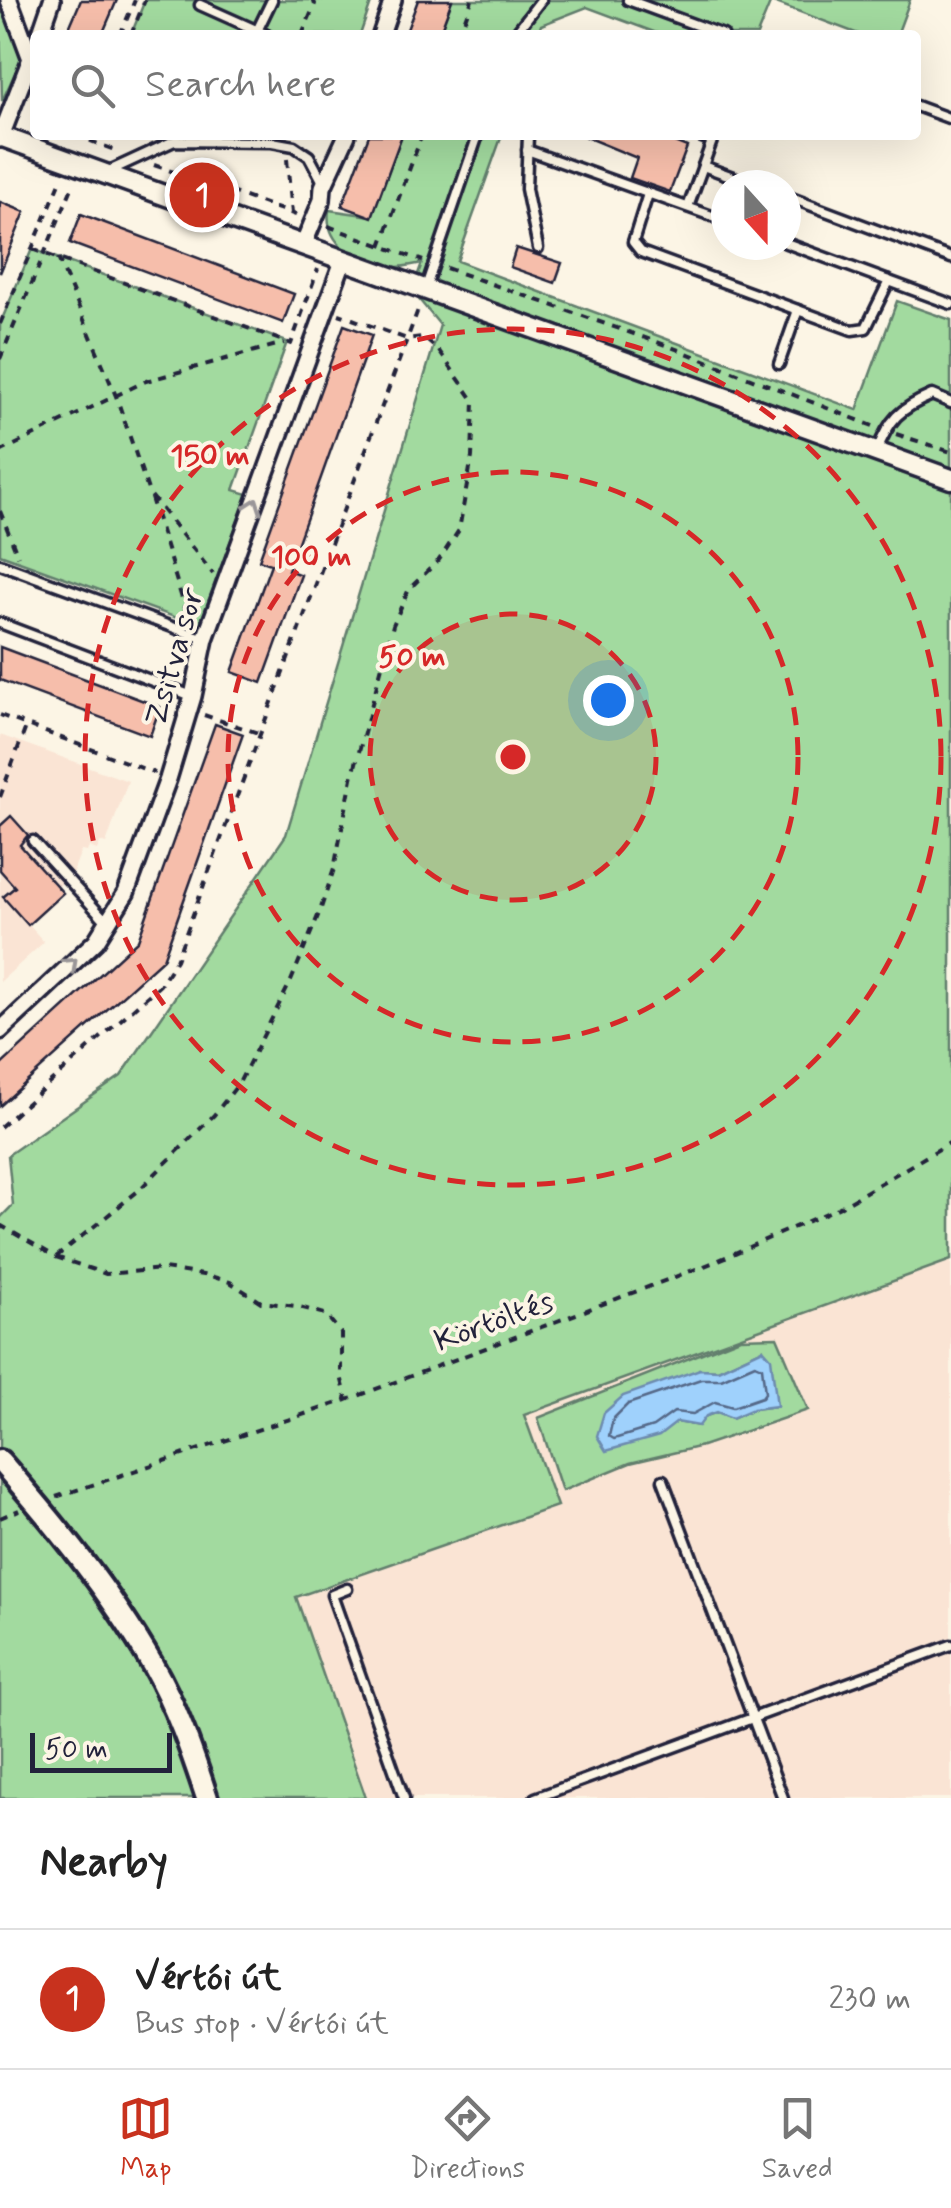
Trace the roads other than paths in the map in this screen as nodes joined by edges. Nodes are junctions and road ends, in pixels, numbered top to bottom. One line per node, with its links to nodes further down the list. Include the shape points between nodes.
1 (9, 0): 14 (street)
2 (52, 0): 8 (street)
3 (272, 0): 10 (lane)
4 (393, 0): 11 (street)
5 (541, 0): 12 (lane)
6 (628, 0): 13 (lane)
7 (200, 6): 9 (lane)
8 (42, 30)
9 (250, 30)
10 (257, 30)
11 (383, 30)
12 (518, 30)
13 (709, 30)
14 (30, 47)
15 (30, 62): 18 (street)
16 (921, 108): 17 (lane)
17 (951, 119)
18 (0, 137): 26 (street)
19 (345, 140): 27 (street)
20 (476, 140): 38 (lane)
21 (528, 140): 23 (lane)
22 (710, 140): 24 (lane)
23 (528, 150): 28 (lane); 33 (lane, via 526,189)
24 (703, 166): 25 (lane); 30 (lane)
25 (714, 170)
26 (106, 173): 27 (lane, via 174,141 286,144 315,163); 32 (street)
27 (324, 187): 32 (street)
28 (648, 194): 30 (lane); 40 (lane, via 634,230 636,248)
29 (801, 202): 35 (lane)
30 (688, 207): 31 (lane)
31 (711, 215)
32 (303, 246): 36 (street)
33 (538, 248)
34 (801, 248): 37 (lane)
35 (951, 258)
36 (344, 261): 38 (street); 47 (street, Zsitva sor, one-way to 36)
37 (890, 281): 39 (lane); 40 (lane, via 866,328 852,330)
38 (425, 290): 43 (street)
39 (951, 304)
40 (798, 310): 41 (lane)
41 (778, 364)
42 (951, 402): 43 (lane, via 932,396 904,406)
43 (876, 452): 44 (street)
44 (951, 479)
45 (0, 564): 47 (lane)
46 (0, 623): 48 (lane)
47 (200, 637): 48 (street, Zsitva sor)
48 (191, 703): 50 (street, Zsitva sor, via 126,893)
49 (33, 841): 50 (lane)
50 (109, 924): 51 (street, Zsitva sor, one-way to 50)
51 (0, 1030)
52 (0, 1461): 57 (main road, via 153,1665)
53 (663, 1480): 56 (lane)
54 (347, 1589): 58 (lane, via 332,1595)
55 (951, 1645): 56 (lane)
56 (754, 1718): 59 (lane); 60 (lane)
57 (208, 1798)
58 (404, 1798)
59 (535, 1798)
60 (783, 1798)

